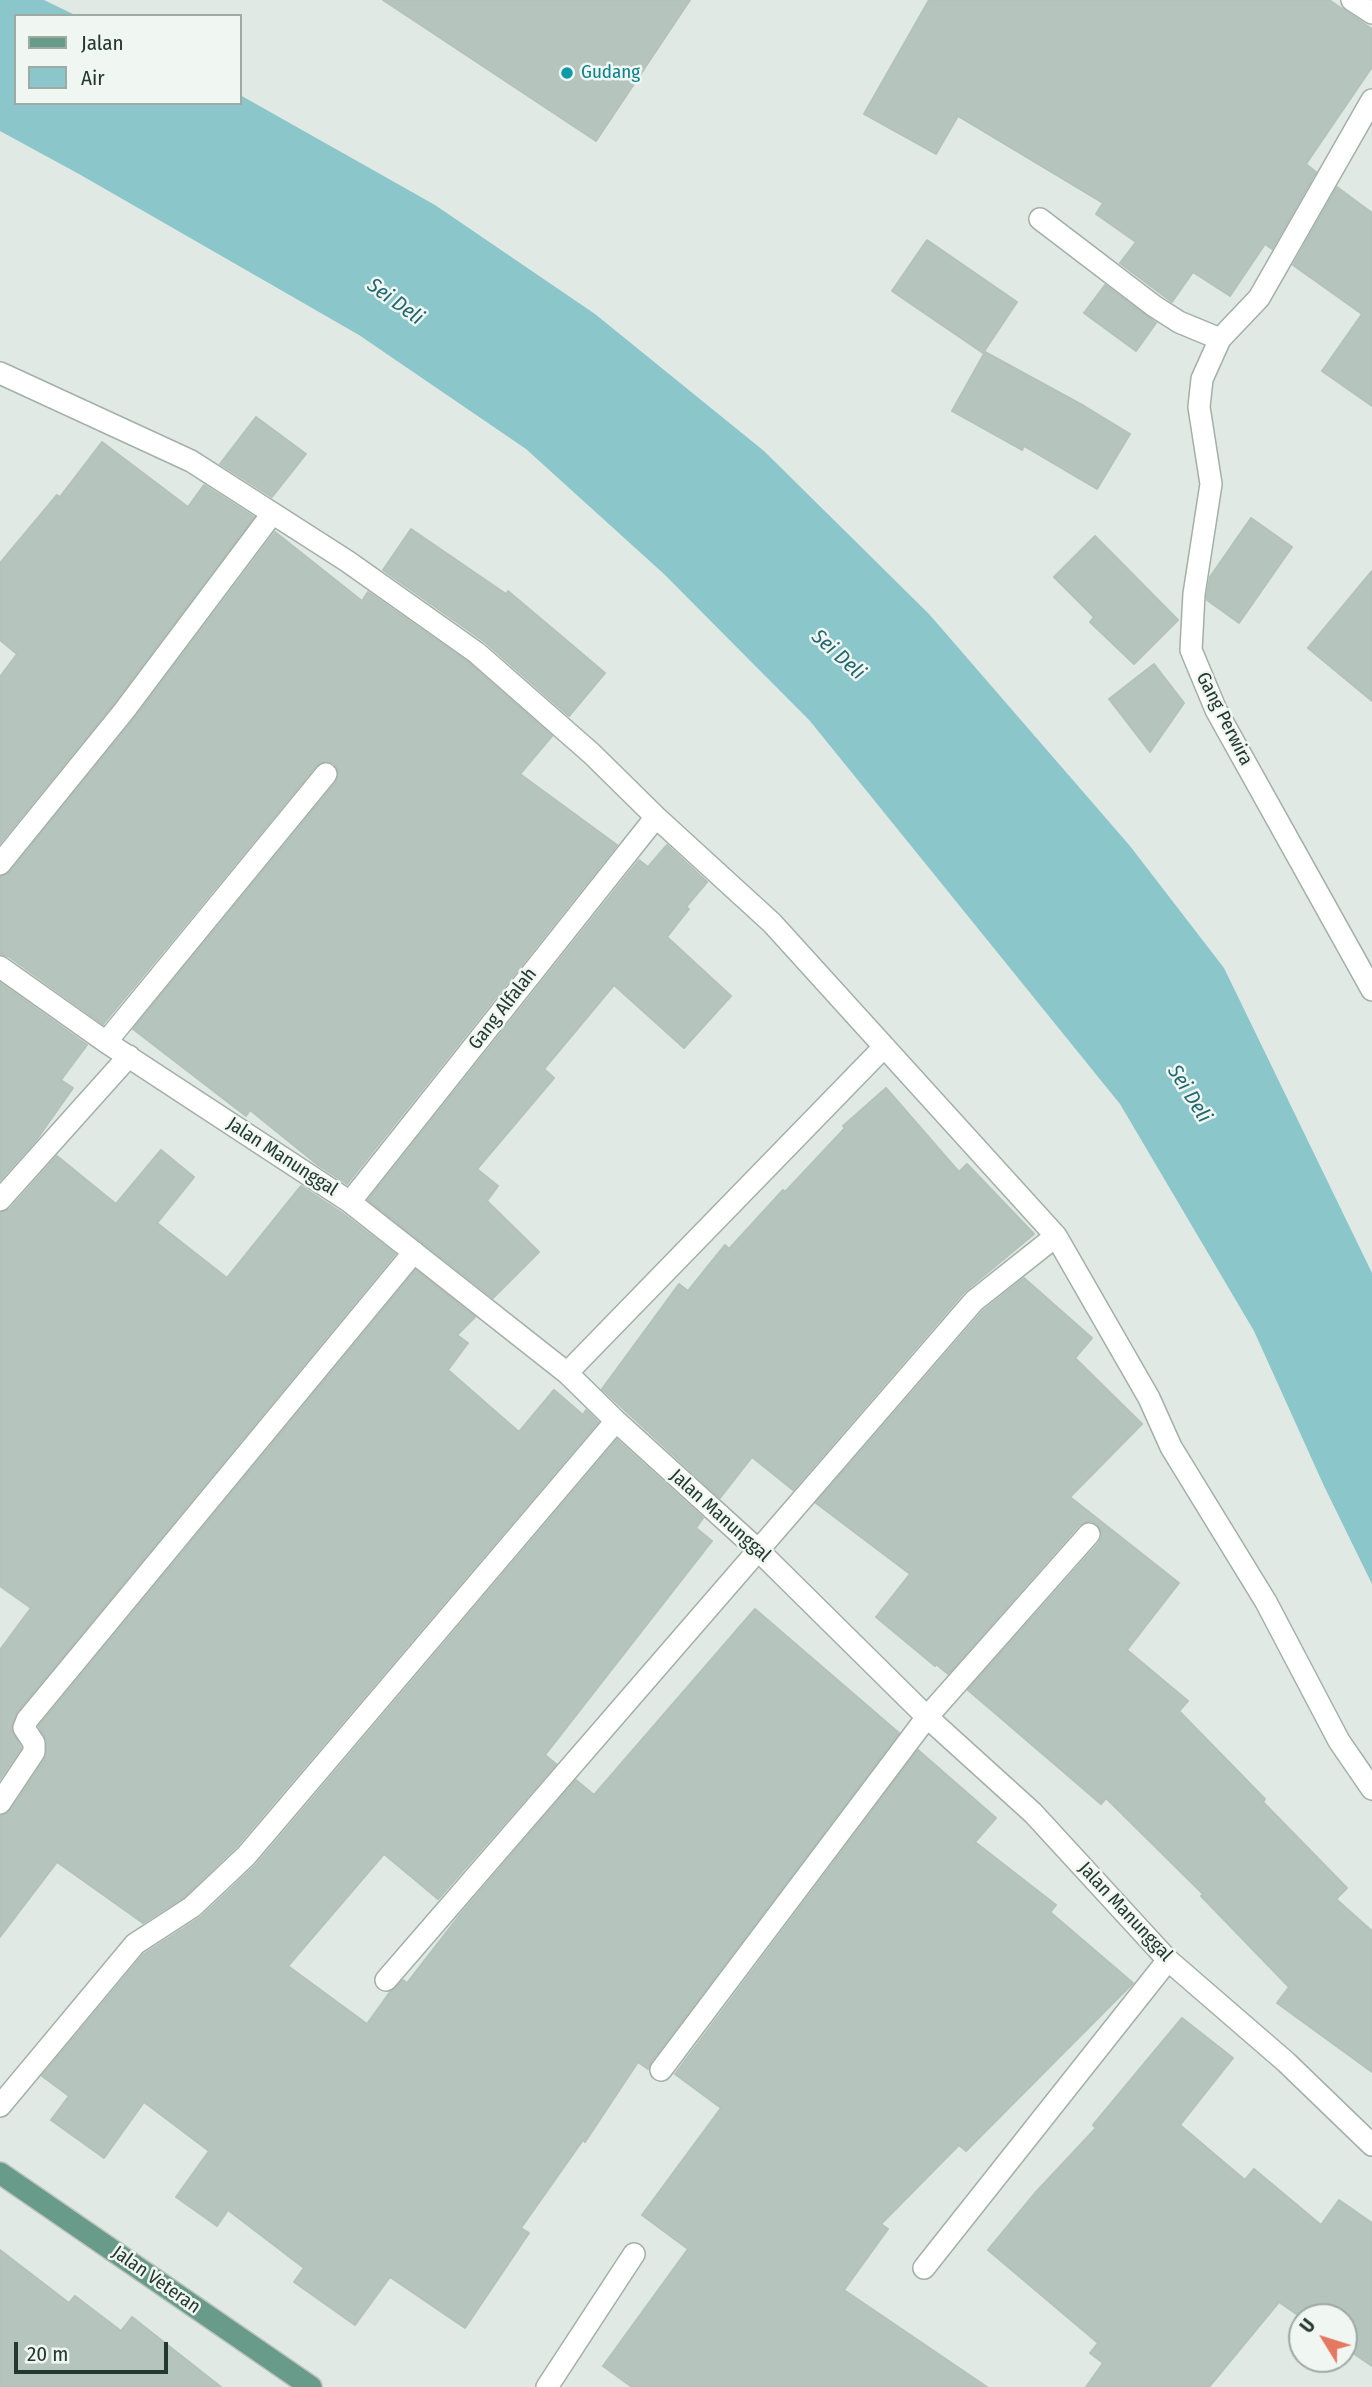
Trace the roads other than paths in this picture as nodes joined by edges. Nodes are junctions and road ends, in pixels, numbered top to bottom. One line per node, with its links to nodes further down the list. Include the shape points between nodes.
1 (1352, 0): 2 (street)
2 (1372, 13)
3 (1372, 100): 5 (street, Gang Perwira, via 1259,298)
4 (1041, 219): 5 (street, via 1162,311)
5 (1220, 339): 12 (street, Gang Perwira, via 1202,379 1199,407 1212,484 1194,594 1191,650 1216,710)
6 (0, 373): 7 (street, via 191,461)
7 (272, 514): 9 (street, via 477,653); 10 (street, via 124,711)
8 (326, 774): 13 (street)
9 (656, 817): 14 (street, via 772,923); 17 (street, Gang Alfalah)
10 (0, 864)
11 (0, 967): 13 (street, Jalan Manunggal)
12 (1372, 990)
13 (106, 1042): 15 (street, Jalan Manunggal)
14 (884, 1047): 18 (street); 20 (street)
15 (129, 1056): 16 (street); 17 (street, Jalan Manunggal)
16 (0, 1200)
17 (350, 1202): 19 (street, Jalan Manunggal)
18 (1055, 1236): 23 (street, via 974,1301); 25 (street, via 1149,1398 1171,1447 1266,1602 1339,1741)
19 (414, 1252): 20 (street, Jalan Manunggal); 26 (street, via 27,1720 23,1728 34,1743 34,1752)
20 (567, 1373): 21 (street, Jalan Manunggal)
21 (616, 1421): 23 (street, Jalan Manunggal); 30 (street, via 246,1856 192,1907 135,1944)
22 (1089, 1534): 24 (street)
23 (758, 1550): 24 (street, Jalan Manunggal); 28 (street)
24 (927, 1717): 27 (street, Jalan Manunggal, via 1033,1813); 29 (street)
25 (1372, 1789)
26 (0, 1803)
27 (1168, 1960): 31 (street, Jalan Manunggal, via 1286,2062); 34 (street)
28 (386, 1980)
29 (661, 2070)
30 (0, 2106)
31 (1372, 2145)
32 (0, 2173): 35 (main road, Jalan Veteran)
33 (634, 2254): 36 (street)
34 (924, 2268)
35 (311, 2387)
36 (547, 2387)

